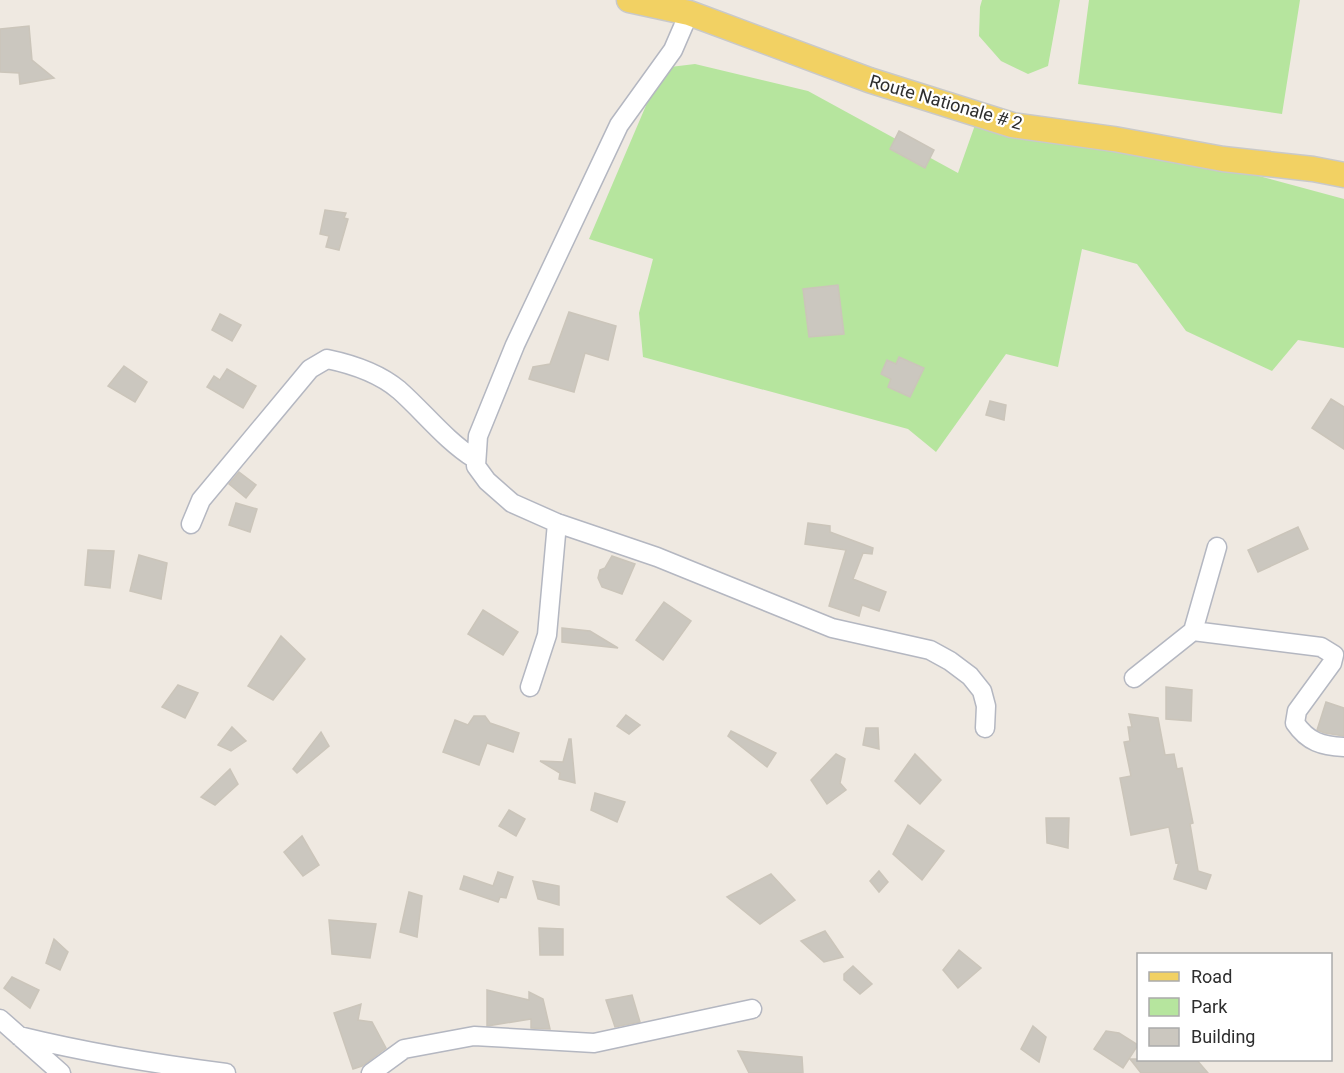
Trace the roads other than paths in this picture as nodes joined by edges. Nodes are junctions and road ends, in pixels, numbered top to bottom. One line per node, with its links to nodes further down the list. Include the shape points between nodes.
1 (629, 0): 2 (main road, Route Nationale # 2)
2 (690, 13): 3 (main road, Route Nationale # 2, via 869,80 1012,125); 4 (street, via 673,50 619,125 515,345 478,436)
3 (1344, 175)
4 (475, 459): 5 (street, via 487,481 512,503); 6 (street, via 448,439 398,389 354,365 327,358 310,369 201,500)
5 (557, 523): 10 (street, via 547,635); 11 (street, via 657,557 832,628 930,650 970,676 982,691)
6 (191, 524)
7 (1216, 547): 8 (street)
8 (1194, 630): 9 (street); 12 (street, via 1321,647 1334,655 1297,711 1295,723 1303,734 1324,746)
9 (1134, 678)
10 (530, 687)
11 (985, 728)
12 (1344, 747)
13 (752, 1009): 18 (street, via 594,1043 474,1036 404,1049)
14 (0, 1019): 15 (street)
15 (19, 1036): 16 (street); 17 (street, via 144,1063)
16 (61, 1073)
17 (226, 1073)
18 (371, 1073)

